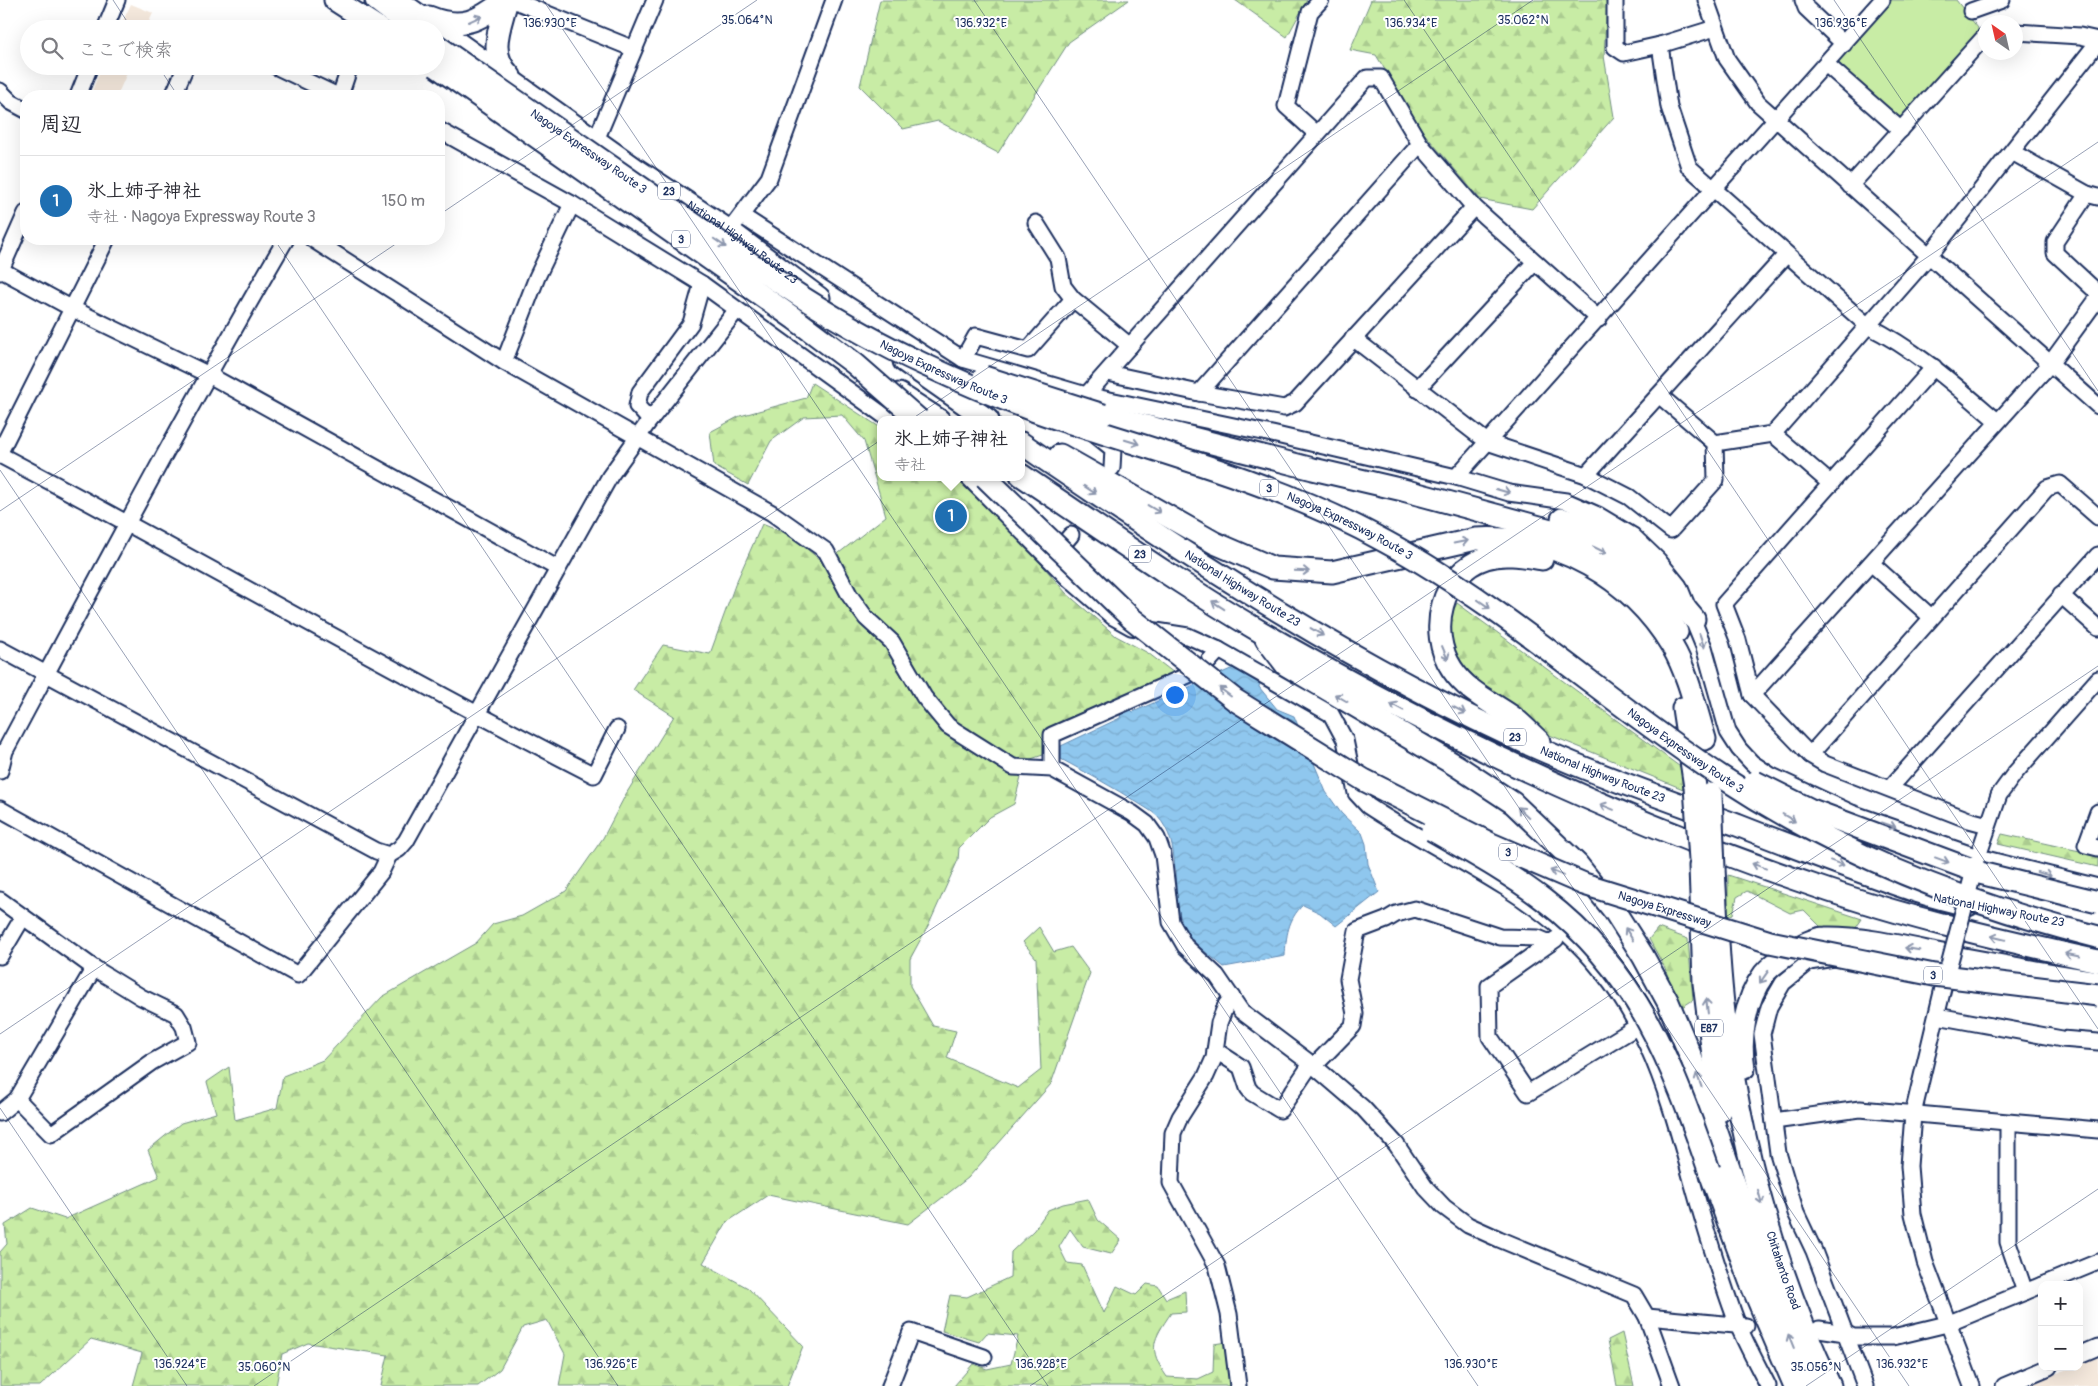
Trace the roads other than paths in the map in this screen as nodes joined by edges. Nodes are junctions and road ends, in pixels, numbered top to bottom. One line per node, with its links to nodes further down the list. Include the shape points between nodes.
1 (117, 0): 16 (street)
2 (334, 0): 17 (highway); 18 (highway)
3 (376, 0): 15 (highway)
4 (506, 0): 21 (highway, one-way to 4, via 471,22); 43 (highway, via 495,52 503,69)
5 (513, 0): 29 (street)
6 (655, 0): 29 (street)
7 (834, 0): 57 (street, via 768,178)
8 (1322, 0): 48 (street, via 1310,12 1286,106)
9 (1615, 0): 28 (street, via 1615,47 1624,53)
10 (1706, 0): 22 (street)
11 (1803, 0): 26 (street, via 1806,8)
12 (1882, 0): 26 (street)
13 (2002, 0): 14 (street)
14 (1971, 12)
15 (408, 13): 19 (highway, National Highway Route 23 / 23); 20 (highway, one-way to 20)
16 (109, 20)
17 (360, 20)
18 (366, 20)
19 (418, 20)
20 (433, 20)
21 (445, 23)
22 (1715, 28): 28 (street); 45 (street, via 1727,59 1742,82)
23 (2023, 32): 25 (street, via 2080,36)
24 (445, 38): 43 (highway, National Highway Route 23 / 23)
25 (2098, 41): 51 (street)
26 (1844, 44): 31 (street)
27 (1978, 44): 46 (street)
28 (1660, 45): 53 (street, via 1669,107 1688,167)
29 (634, 49): 49 (street)
30 (445, 51): 80 (highway, Nagoya Expressway Route 3 / 3, one-way to 80, bridge, via 788,288 842,322)
31 (1826, 64): 45 (street); 46 (street)
32 (445, 72): 91 (highway, Nagoya Expressway Route 3 / 3, bridge, via 795,319 855,364)
33 (86, 75): 38 (street)
34 (182, 75): 39 (street)
35 (294, 75): 40 (street)
36 (347, 75): 41 (street)
37 (438, 75): 92 (highway)
38 (80, 90)
39 (176, 90)
40 (326, 90)
41 (341, 90)
42 (0, 91): 44 (street)
43 (529, 94): 49 (highway, National Highway Route 23 / 23)
44 (20, 107)
45 (1777, 120): 52 (street); 53 (street)
46 (1901, 130): 52 (street)
47 (445, 133): 55 (street)
48 (1317, 134): 50 (street, via 1367,78 1381,78); 76 (street)
49 (596, 140): 57 (highway, National Highway Route 23 / 23)
50 (1420, 144): 56 (street); 86 (street)
51 (2012, 152): 54 (street); 64 (street)
52 (1850, 186): 64 (street)
53 (1714, 190): 63 (street); 73 (street)
54 (2093, 196): 68 (street, via 2055,242 2055,253)
55 (572, 204): 67 (street); 78 (street, via 537,277)
56 (1474, 207): 65 (street); 75 (street)
57 (735, 223): 77 (street); 84 (highway, National Highway Route 23 / 23)
58 (1036, 223): 70 (street, via 1058,258 1063,286)
59 (20, 226): 66 (street)
60 (103, 245): 71 (street)
61 (282, 245): 83 (street)
62 (321, 245): 78 (street)
63 (1786, 256): 74 (street); 88 (street)
64 (1928, 257): 74 (street); 79 (street)
65 (1535, 262): 73 (street); 85 (street)
66 (0, 271): 71 (street)
67 (702, 284): 72 (street); 95 (street, via 690,322 640,392 637,406)
68 (2098, 293)
69 (2098, 298): 79 (street)
70 (1073, 299): 76 (street); 77 (street, via 1028,350 976,336)
71 (73, 309): 83 (street); 103 (street)
72 (736, 311): 90 (street); 95 (street)
73 (1599, 320): 100 (street)
74 (1868, 326): 81 (street, via 1896,340); 98 (street)
75 (1354, 338): 85 (street); 86 (street, via 1295,403 1284,408)
76 (1130, 346): 82 (street)
77 (963, 359): 87 (street)
78 (504, 362): 99 (street)
79 (2050, 364): 89 (street); 96 (street)
80 (925, 365): 111 (highway, bridge, via 969,372 1103,415); 129 (highway, Nagoya Expressway Route 3 / 3, one-way to 129, bridge, via 996,396 1071,423 1224,471 1346,521 1389,543 1472,596)
81 (1934, 367): 96 (street); 110 (street)
82 (1108, 373): 86 (street); 87 (street)
83 (207, 374): 113 (street); 118 (street)
84 (938, 386): 93 (highway, National Highway Route 23 / 23); 94 (highway)
85 (1417, 389): 100 (street)
86 (1199, 393)
87 (1086, 395): 104 (street, via 1069,414 1113,449); 106 (street)
88 (1659, 395): 101 (street); 105 (street)
89 (2098, 406)
90 (884, 416)
91 (914, 416)
92 (932, 416)
93 (982, 416)
94 (991, 416)
95 (650, 420): 99 (street)
96 (1997, 421): 117 (street)
97 (1025, 434): 133 (highway, one-way to 133, via 1215,543 1273,568 1332,572 1476,539 1511,540 1563,552 1600,570 1647,611 1660,628 1673,648)
98 (1773, 434): 101 (street); 110 (street)
99 (639, 437): 118 (street, via 610,476); 136 (street, via 772,512 826,551 850,596 866,618 892,642 924,697 948,726 1013,766)
100 (1487, 442): 105 (street); 106 (street)
101 (1715, 442): 105 (street, via 1716,480 1671,530 1630,497)
102 (1025, 445): 135 (highway, National Highway Route 23 / 23, one-way to 135, via 1119,510 1347,650 1470,716)
103 (0, 453): 113 (street)
104 (1112, 468)
105 (1586, 475)
106 (1456, 477): 121 (street, one-way to 121, via 1509,493 1566,501 1598,515 1633,536 1658,560 1679,586)
107 (1025, 478): 123 (highway, National Highway Route 23 / 23, one-way to 107)
108 (972, 481): 116 (street)
109 (989, 481): 131 (highway, 3, one-way to 109, bridge, via 1203,676 1131,618)
110 (1831, 484): 128 (street, via 1724,604 1738,640)
111 (1407, 485): 121 (highway, via 1566,520 1616,541 1644,562); 133 (highway, one-way to 133, via 1573,536 1609,554 1631,570 1658,600 1681,640 1703,700)
112 (2098, 518): 120 (street, via 2060,484 2047,488)
113 (126, 522): 126 (street); 130 (street)
114 (1072, 534): 116 (street)
115 (2098, 555): 119 (street)
116 (1050, 560): 125 (street, via 1113,617 1131,628 1188,636)
117 (1871, 563): 120 (street); 128 (street)
118 (557, 568): 130 (street)
119 (2061, 595): 122 (street); 138 (street)
120 (1931, 617): 134 (street)
121 (1694, 619): 145 (street, one-way to 145, via 1728,732 1752,763 1770,775 1852,813)
122 (2098, 628)
123 (1259, 631): 157 (highway, National Highway Route 23 / 23, one-way to 123, via 1935,923 1816,886 1688,840 1530,772 1400,708); 176 (highway, one-way to 123, via 1668,1002 1620,919 1577,864 1513,803 1457,766 1286,665)
124 (0, 648): 126 (street)
125 (1219, 650): 136 (street, via 1202,669 1052,735); 152 (street, via 1331,714 1345,740 1356,793 1368,806 1486,875)
126 (46, 674): 137 (street, via 5,751); 144 (street, via 376,851)
127 (2098, 679): 142 (street, via 2015,773 1999,795)
128 (1752, 695): 134 (street)
129 (1630, 712): 149 (highway, one-way to 149, bridge, via 1809,809 1980,873); 153 (highway, Nagoya Expressway Route 3 / 3, one-way to 153, bridge, via 1744,790 1842,846 1970,901 2035,922)
130 (476, 714): 132 (street, via 594,776); 144 (street, via 406,841)
131 (1265, 720): 154 (highway, Nagoya Expressway / 3, one-way to 131, bridge, via 1584,884 1514,854 1395,797); 178 (highway, bridge, via 1370,794 1503,871 1545,901 1608,960 1632,992 1673,1070)
132 (617, 729)
133 (1705, 739): 139 (highway)
134 (1810, 755): 138 (street, via 1825,764)
135 (1558, 758): 139 (highway, one-way to 135, via 1672,675 1636,614 1599,585 1566,568 1522,555 1486,558 1468,567 1446,594 1440,610 1442,648 1452,668 1485,702 1513,718); 151 (highway, National Highway Route 23 / 23, one-way to 151, via 1935,898)
136 (1052, 769): 162 (street, via 1147,824 1163,855 1171,922 1185,946 1217,976)
137 (0, 771)
138 (1890, 788): 142 (street)
139 (1703, 791): 146 (highway, bridge)
140 (0, 809): 144 (street, via 298,975 382,872)
141 (2098, 812): 143 (street, via 2086,845)
142 (1988, 825): 145 (street)
143 (2098, 848)
144 (390, 855)
145 (1977, 859): 147 (street, one-way to 147); 159 (street, bridge)
146 (1707, 865): 175 (highway, E87, via 1724,1019); 176 (highway, E87, one-way to 146, via 1723,1128 1706,1003)
147 (2098, 887)
148 (0, 900): 150 (street)
149 (2098, 902)
150 (23, 917): 156 (street); 158 (street)
151 (2098, 927)
152 (1565, 932): 155 (street); 165 (street, via 1602,973)
153 (2098, 937)
154 (1770, 942): 161 (highway, Nagoya Expressway / 3, bridge, via 1934,975); 163 (highway, bridge, via 1804,957 1930,985)
155 (1550, 943): 165 (street, via 1489,986 1490,1037 1528,1093); 168 (street, via 1538,938 1500,937 1415,908 1357,931 1348,979 1355,1014 1353,1026)
156 (0, 956)
157 (2098, 961)
158 (94, 968): 169 (street); 169 (street, via 176,1014 184,1026 188,1042 152,1062 51,1134)
159 (1948, 969): 161 (street); 164 (street); 172 (street, via 1841,957 1809,962 1783,983 1769,1007 1762,1034)
160 (2098, 982): 175 (highway, one-way to 175, via 1851,940 1823,938 1803,944 1764,974 1745,1021 1742,1051 1750,1101)
161 (2098, 995)
162 (1232, 997): 167 (street, via 1219,1023); 168 (street, via 1242,1012)
163 (2098, 1010)
164 (1937, 1016): 166 (street, via 2062,1039); 171 (street)
165 (1638, 1026): 184 (street, via 1667,1093 1708,1238)
166 (2098, 1042)
167 (1215, 1050): 168 (street, via 1241,1067 1252,1093 1280,1110); 192 (street, via 1206,1076 1173,1133 1171,1183 1217,1266 1229,1314)
168 (1313, 1065): 182 (street, via 1389,1137 1425,1187 1444,1207 1468,1224 1499,1239 1634,1295)
169 (17, 1099): 170 (street)
170 (0, 1114)
171 (1913, 1114): 172 (street, via 1860,1109); 173 (street); 183 (street, via 1909,1166 1914,1214 1925,1262)
172 (1774, 1121): 186 (street, via 1778,1153 1796,1213)
173 (2008, 1123): 174 (street); 181 (street, via 2008,1242)
174 (2098, 1130)
175 (1746, 1150): 198 (highway, Chitahanto Road / E87, one-way to 198, via 1778,1258)
176 (1738, 1192): 197 (highway, Chitahanto Road / E87, one-way to 176, via 1774,1298)
177 (2098, 1262): 179 (street)
178 (1750, 1281): 195 (highway, via 1752,1307); 196 (highway)
179 (2052, 1281)
180 (2038, 1287): 181 (street)
181 (2025, 1292): 183 (street)
182 (1647, 1317): 184 (street); 193 (street)
183 (1947, 1324): 186 (street, via 1893,1337 1853,1337); 200 (street)
184 (1742, 1326): 194 (street)
185 (1819, 1329): 186 (street)
186 (1845, 1333): 199 (street)
187 (2098, 1347): 188 (street)
188 (2083, 1353)
189 (984, 1357): 191 (street, via 911,1332)
190 (2040, 1371): 201 (street)
191 (890, 1386)
192 (1238, 1386)
193 (1672, 1386)
194 (1768, 1386)
195 (1781, 1386)
196 (1795, 1386)
197 (1810, 1386)
198 (1830, 1386)
199 (1865, 1386)
200 (1972, 1386)
201 (2004, 1386)

